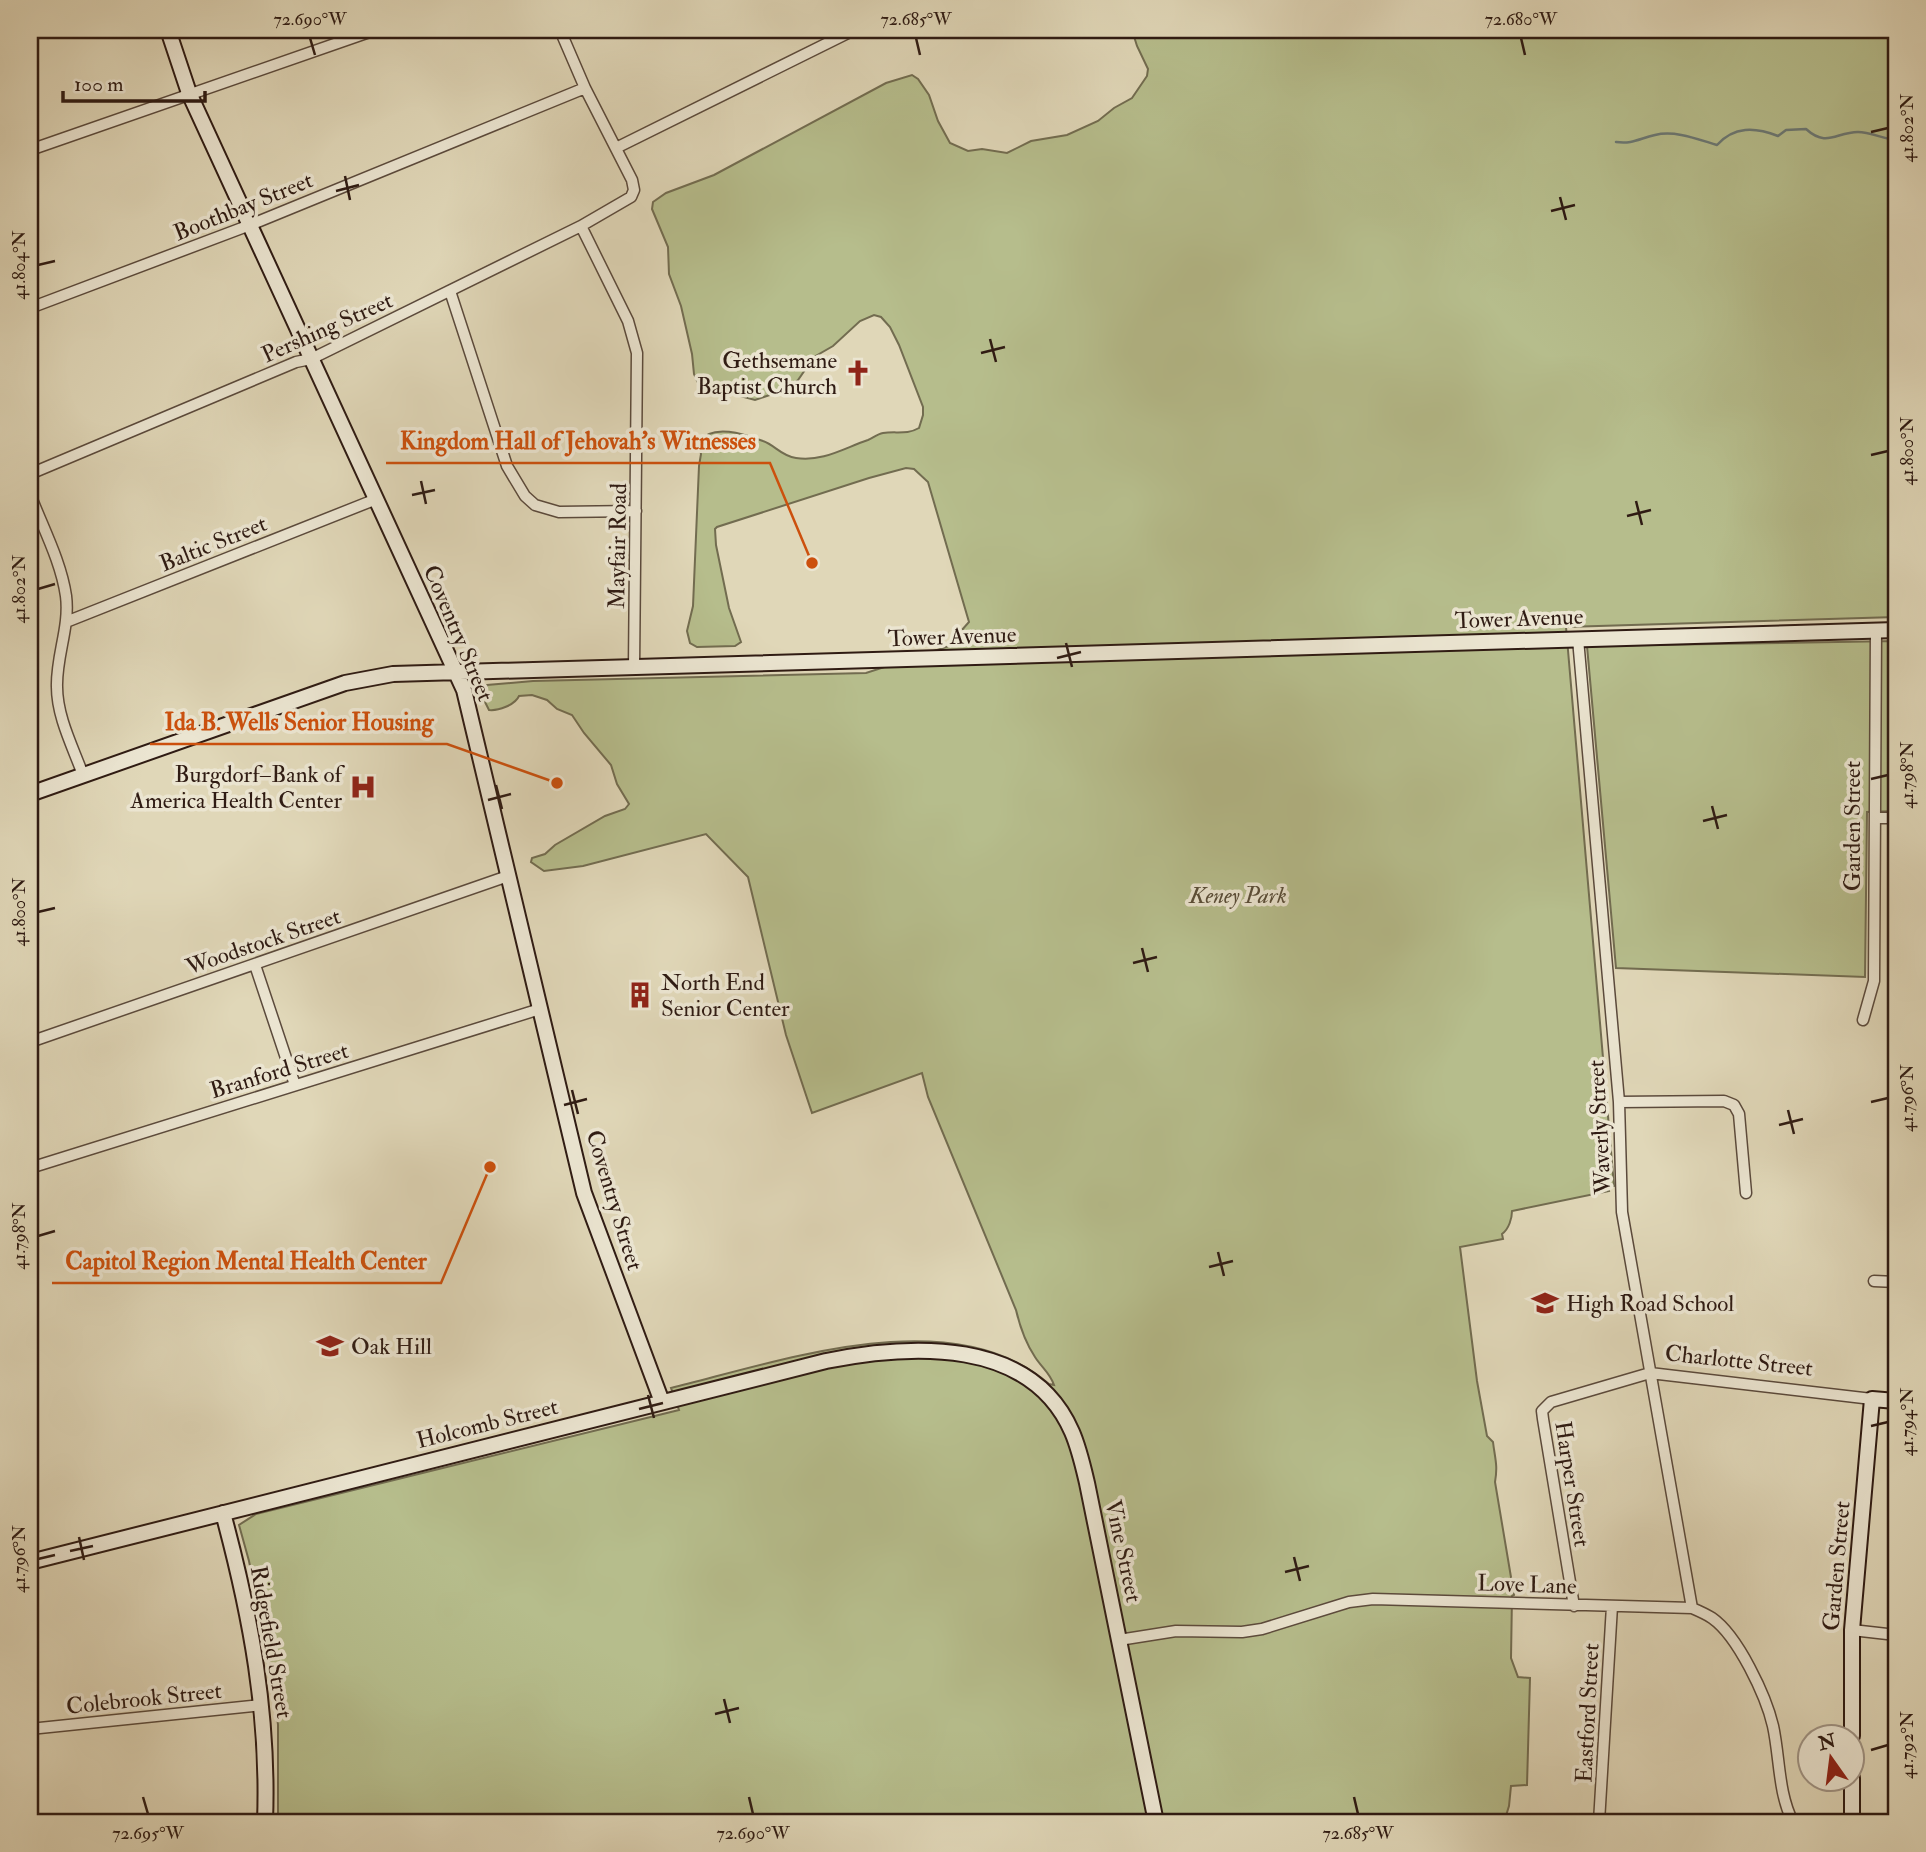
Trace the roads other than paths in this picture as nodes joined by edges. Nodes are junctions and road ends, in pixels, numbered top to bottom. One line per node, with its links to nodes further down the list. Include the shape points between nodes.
1 (168, 30): 6 (street, Coventry Street)
2 (374, 30): 6 (street)
3 (560, 30): 5 (street)
4 (854, 30): 7 (street)
5 (585, 88): 7 (street); 9 (street, Boothbay Street)
6 (188, 93): 8 (street); 9 (street, Coventry Street)
7 (616, 148): 10 (street, Pershing Street, via 632,180 631,197)
8 (30, 150)
9 (250, 225): 12 (street, Boothbay Street); 13 (street, Coventry Street)
10 (581, 226): 11 (street, Pershing Street); 17 (street, Mayfair Road, via 635,338 639,368)
11 (450, 291): 13 (street, Pershing Street); 17 (street, via 507,466 525,496 535,505 559,512)
12 (30, 308)
13 (311, 359): 14 (street, Pershing Street); 16 (street, Coventry Street)
14 (30, 474)
15 (30, 494): 18 (street, via 62,581)
16 (374, 500): 18 (street, Baltic Street); 23 (street, Coventry Street)
17 (636, 510): 22 (street, Mayfair Road)
18 (66, 622): 24 (street, via 58,699)
19 (1896, 629): 20 (street, Tower Avenue)
20 (1876, 630): 21 (street, Tower Avenue); 26 (street, Garden Street)
21 (1578, 639): 22 (street, Tower Avenue); 34 (street, Waverly Street)
22 (634, 668): 23 (street, Tower Avenue)
23 (456, 672): 24 (street, Tower Avenue, via 394,674 345,683); 28 (street, Coventry Street)
24 (83, 775): 25 (street, Tower Avenue)
25 (30, 794)
26 (1875, 818): 27 (street); 31 (street, Garden Street, via 1874,981)
27 (1896, 818)
28 (508, 876): 29 (street, Woodstock Street); 30 (street, Coventry Street)
29 (255, 965): 32 (street, Woodstock Street); 33 (street)
30 (540, 1009): 33 (street, Branford Street); 43 (street, Coventry Street, via 589,1209)
31 (1863, 1020)
32 (30, 1042)
33 (295, 1085): 35 (street, Branford Street)
34 (1619, 1102): 36 (street, via 1724,1101 1734,1105 1739,1114); 40 (street, Waverly Street, via 1622,1212)
35 (30, 1168)
36 (1746, 1193)
37 (1874, 1281): 38 (street)
38 (1896, 1282)
39 (958, 1353): 43 (street, Holcomb Street, via 849,1356); 52 (street, Vine Street, via 1000,1363 1029,1379 1058,1408 1071,1430)
40 (1650, 1373): 41 (street, Charlotte Street); 44 (street, Charlotte Street, via 1551,1402); 49 (street, Waverly Street)
41 (1872, 1399): 42 (street, Charlotte Street); 50 (street, Garden Street)
42 (1896, 1401)
43 (662, 1402): 45 (street, Holcomb Street)
44 (1542, 1411): 47 (street, Harper Street)
45 (223, 1513): 46 (street, Holcomb Street); 53 (street, Ridgefield Street, via 248,1611)
46 (30, 1562)
47 (1574, 1605): 48 (street, Love Lane); 52 (street, Love Lane, via 1373,1599 1262,1629 1176,1631)
48 (1612, 1606): 49 (street, Love Lane); 59 (street, Eastford Street)
49 (1692, 1608): 60 (street, via 1713,1618 1727,1633 1764,1697 1786,1808)
50 (1852, 1630): 51 (street); 54 (street, Garden Street)
51 (1896, 1636)
52 (1119, 1640): 58 (street, Vine Street)
53 (262, 1705): 55 (street, Colebrook Street); 57 (street, Ridgefield Street)
54 (1852, 1722)
55 (30, 1730)
56 (1852, 1792): 61 (street)
57 (265, 1822)
58 (1156, 1822)
59 (1600, 1822)
60 (1793, 1822)
61 (1852, 1822)

